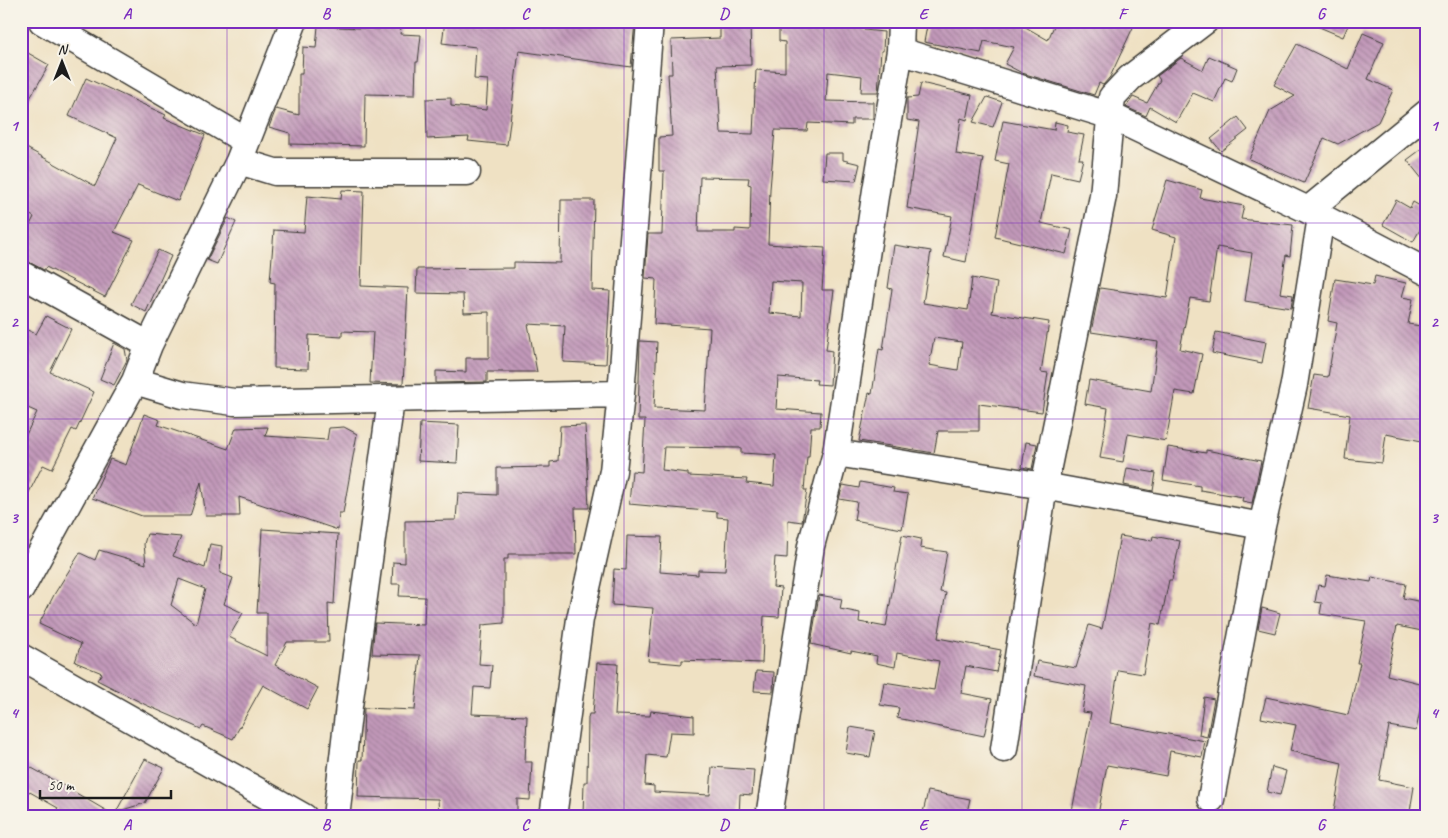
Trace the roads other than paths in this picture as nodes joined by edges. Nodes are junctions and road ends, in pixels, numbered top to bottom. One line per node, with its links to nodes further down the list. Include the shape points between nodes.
1 (42, 21): 9 (street)
2 (294, 21): 9 (street)
3 (650, 21): 16 (street)
4 (901, 21): 6 (street)
5 (1205, 21): 8 (street, via 1117,90 1112,97)
6 (900, 51): 8 (street); 18 (street)
7 (1427, 113): 11 (street)
8 (1111, 116): 11 (street); 19 (street, via 1103,196)
9 (242, 151): 10 (street, via 275,172); 14 (street)
10 (467, 172)
11 (1314, 214): 12 (street); 20 (street, via 1294,385)
12 (1427, 272)
13 (21, 274): 14 (street)
14 (149, 345): 15 (street)
15 (135, 380): 17 (street, via 182,395 234,402); 21 (street)
16 (622, 394): 17 (street); 27 (street, via 613,471 580,619)
17 (392, 400): 26 (street)
18 (836, 453): 19 (street); 28 (street, via 811,546)
19 (1044, 486): 20 (street); 23 (street)
20 (1262, 526): 24 (street)
21 (21, 589)
22 (21, 657): 25 (street)
23 (1004, 749)
24 (1211, 799)
25 (304, 817)
26 (336, 817)
27 (553, 817)
28 (769, 817)

